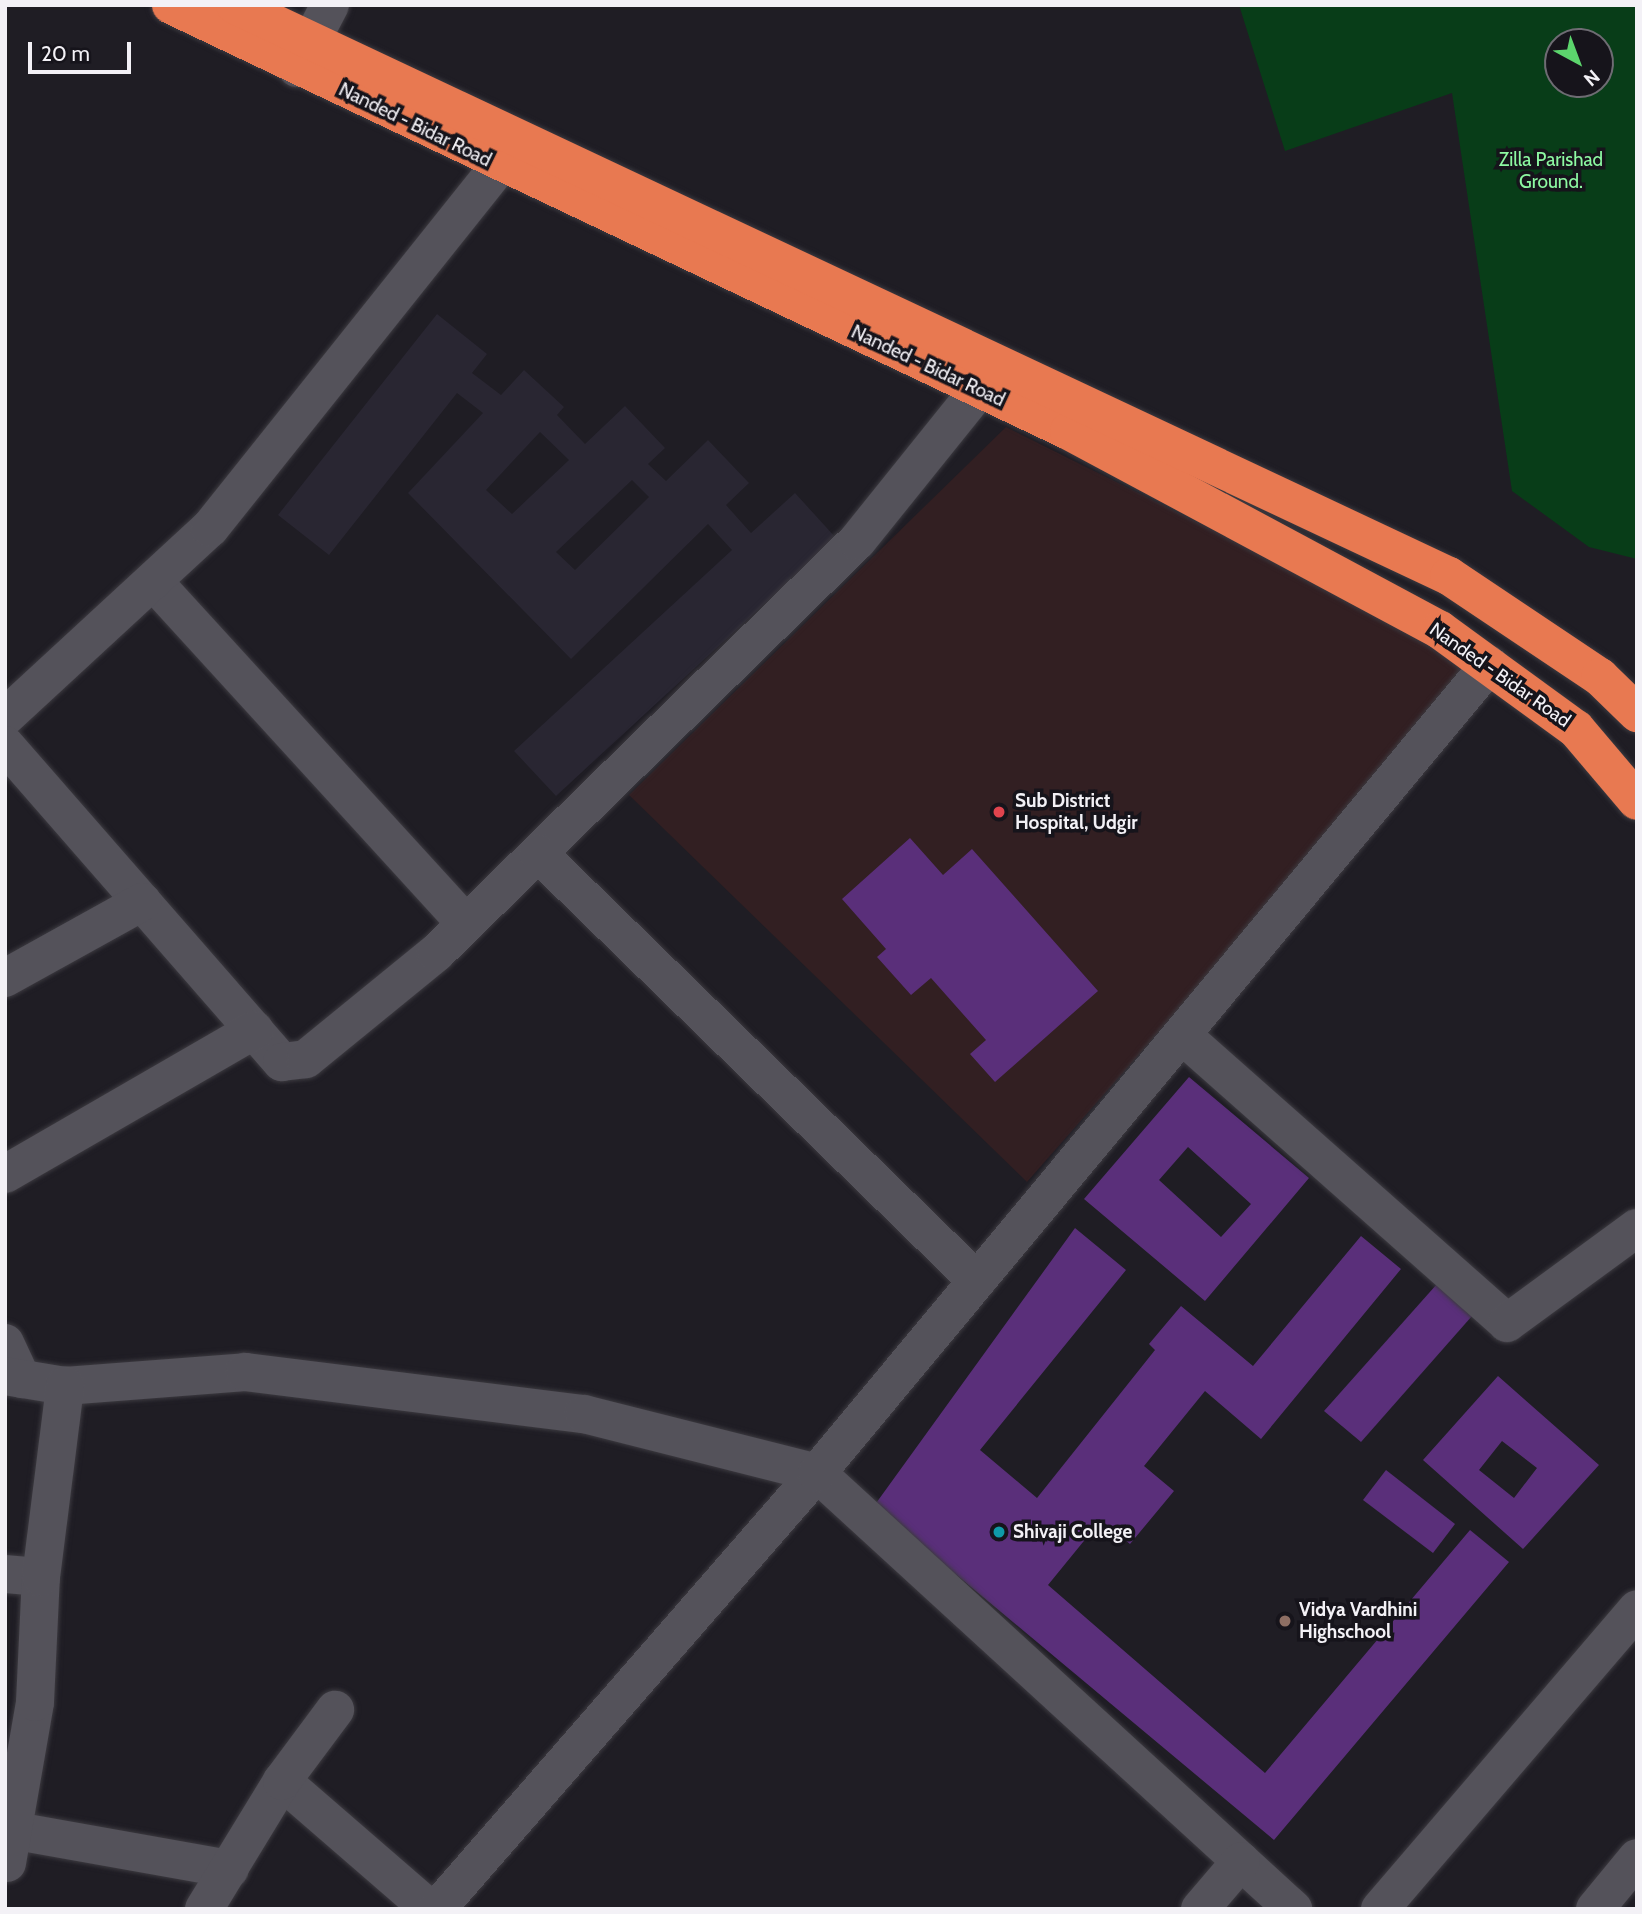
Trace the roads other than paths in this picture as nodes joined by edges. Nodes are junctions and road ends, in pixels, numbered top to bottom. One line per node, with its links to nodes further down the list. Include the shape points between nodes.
1 (171, 5): 4 (highway, Nanded - Bidar Road)
2 (235, 5): 4 (highway, Nanded - Bidar Road)
3 (330, 5): 4 (street)
4 (304, 55): 5 (highway, Nanded - Bidar Road); 9 (highway, Nanded - Bidar Road, via 1450,576 1578,660)
5 (500, 165): 6 (highway, Nanded - Bidar Road); 7 (street, via 210,528)
6 (979, 389): 8 (highway, Nanded - Bidar Road, via 1428,623); 13 (street, via 857,541)
7 (153, 581): 10 (street); 15 (street)
8 (1489, 665): 12 (highway, Nanded - Bidar Road, via 1576,729); 18 (street)
9 (1637, 713)
10 (5, 717)
11 (5, 745): 14 (street)
12 (1637, 801)
13 (538, 853): 15 (street); 21 (street)
14 (142, 902): 16 (street); 17 (street)
15 (467, 924): 17 (street, via 306,1059 282,1062)
16 (5, 978)
17 (254, 1030): 19 (street)
18 (1182, 1035): 20 (street, via 1507,1323); 21 (street)
19 (5, 1174)
20 (1637, 1228)
21 (977, 1281): 25 (street)
22 (5, 1343): 23 (street)
23 (14, 1378): 24 (street)
24 (65, 1386): 25 (street, via 246,1372 584,1414); 26 (street)
25 (817, 1473): 32 (street); 37 (street)
26 (23, 1576): 28 (street)
27 (1637, 1609): 40 (street)
28 (20, 1701): 31 (street)
29 (335, 1710): 30 (street)
30 (282, 1781): 33 (street); 36 (street)
31 (8, 1857): 33 (street)
32 (1241, 1861): 38 (street); 39 (street)
33 (230, 1869): 35 (street)
34 (1632, 1873): 41 (street)
35 (204, 1909)
36 (430, 1909)
37 (437, 1909)
38 (1200, 1909)
39 (1293, 1909)
40 (1380, 1909)
41 (1595, 1909)

